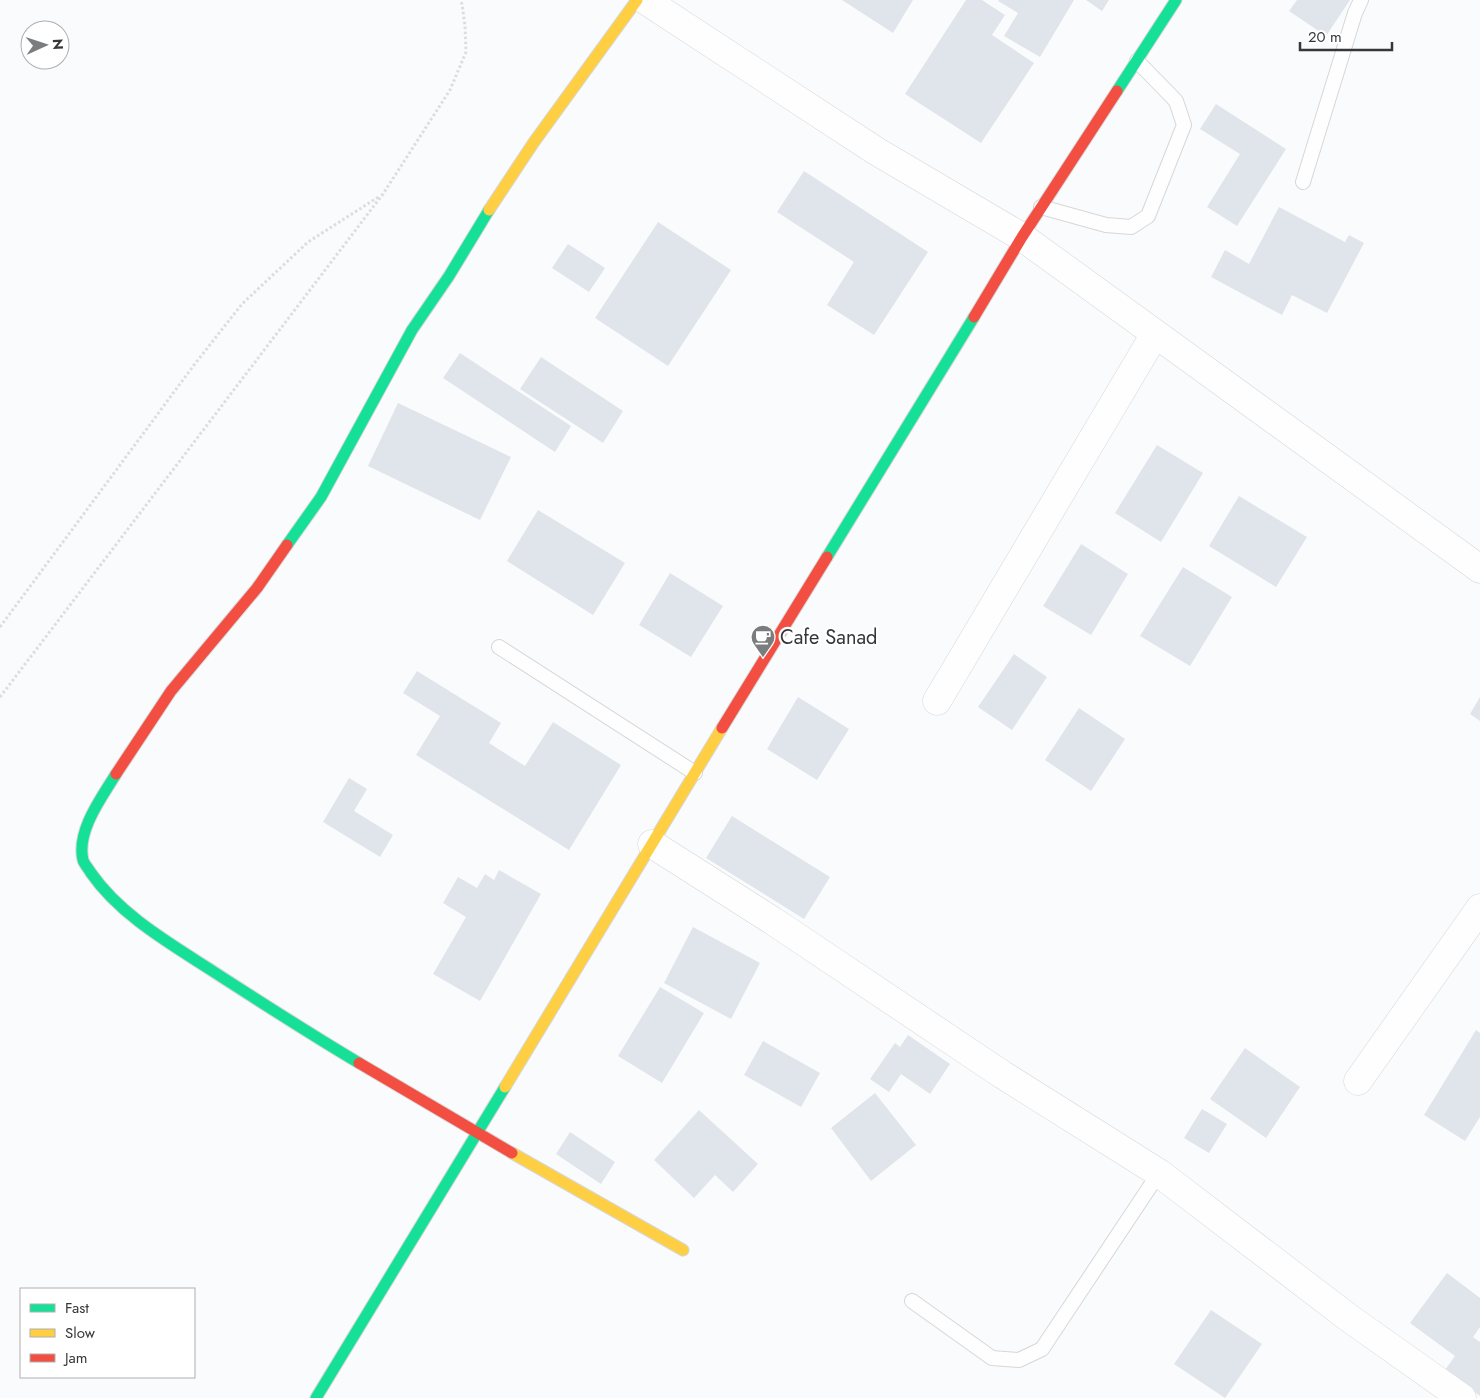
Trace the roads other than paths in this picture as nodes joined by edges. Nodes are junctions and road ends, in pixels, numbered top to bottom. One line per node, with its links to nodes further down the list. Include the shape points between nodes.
1 (637, 0): 17 (street, via 534,142 412,330 321,497 257,588 172,691 117,772 83,836 83,861 97,881 144,924 305,1031)
2 (645, 0): 8 (street, via 876,151)
3 (1176, 0): 5 (street)
4 (1361, 0): 6 (lane)
5 (1137, 61): 7 (street); 7 (lane, via 1176,101 1184,125 1148,216 1131,227 1122,227)
6 (1303, 182)
7 (1042, 207): 8 (street)
8 (1022, 237): 9 (street); 13 (street)
9 (1155, 334): 10 (street); 12 (street)
10 (1480, 570)
11 (499, 647): 13 (lane)
12 (937, 701)
13 (695, 773): 14 (street)
14 (652, 844): 17 (street); 18 (street, via 1003,1075)
15 (1480, 908): 16 (street)
16 (1358, 1081)
17 (477, 1133): 19 (street); 21 (street)
18 (1159, 1173): 20 (lane, via 1042,1349 1019,1360 992,1358); 22 (street, via 1349,1318)
19 (683, 1250)
20 (912, 1301)
21 (316, 1398)
22 (1462, 1398)

